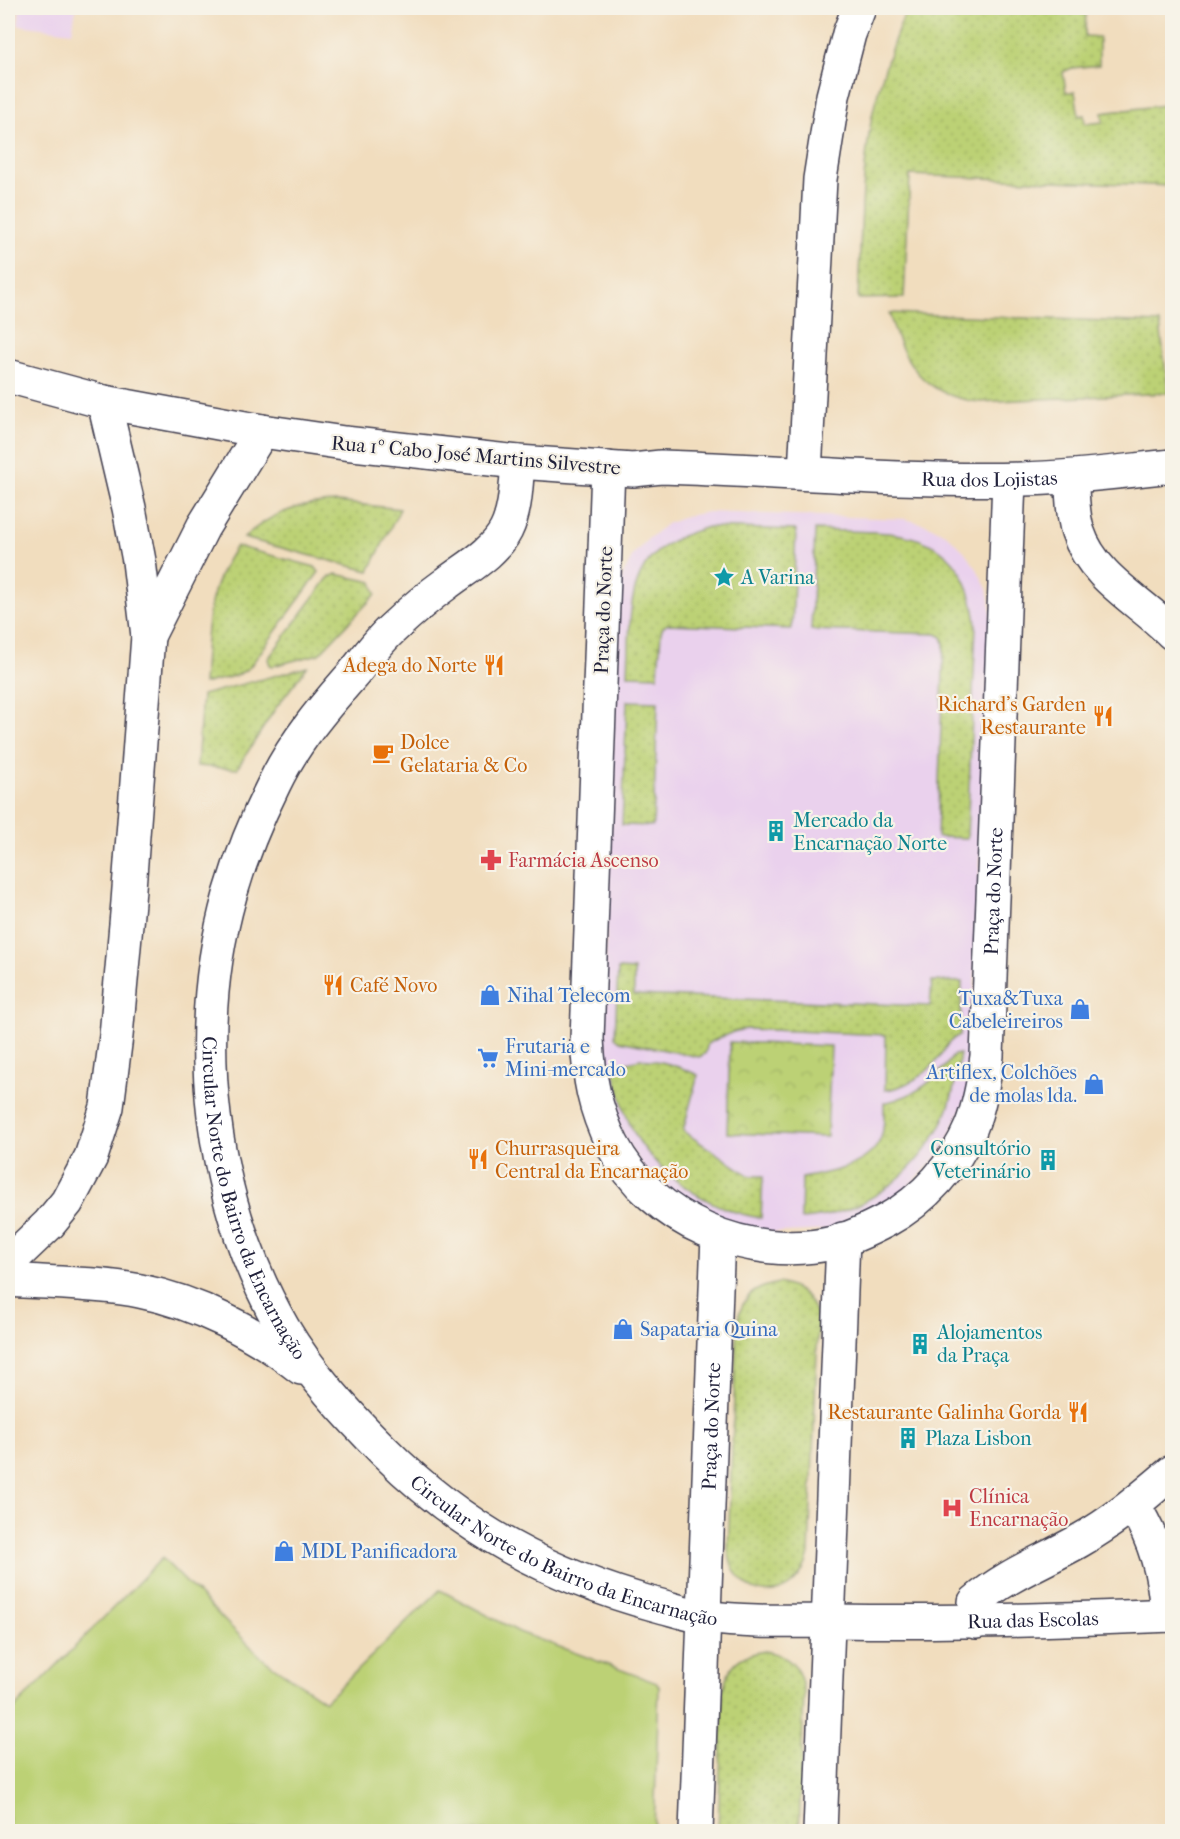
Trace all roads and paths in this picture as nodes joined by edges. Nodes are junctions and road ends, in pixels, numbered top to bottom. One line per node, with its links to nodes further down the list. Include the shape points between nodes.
1 (859, 8): 8 (street, via 833,96 820,179)
2 (8, 376): 3 (street, Rua 1º Cabo José Martins Silvestre)
3 (104, 402): 4 (street, Rua 1º Cabo José Martins Silvestre); 12 (street, via 137,550)
4 (262, 431): 5 (street, Rua 1º Cabo José Martins Silvestre); 12 (street, via 203,527)
5 (518, 462): 7 (street, Rua 1º Cabo José Martins Silvestre); 17 (street, Circular Norte do Bairro da Encarnação, via 508,526 496,545 391,629 309,726 276,780 229,897 210,1023 219,1150 234,1211 255,1271 284,1330)
6 (1173, 466): 9 (street, Rua dos Lojistas)
7 (608, 468): 8 (street, Rua 1º Cabo José Martins Silvestre); 13 (street, Praça do Norte, via 587,1028 589,1076 609,1137 634,1176 668,1208)
8 (805, 472): 10 (street, Rua dos Lojistas)
9 (1071, 477): 10 (street, Rua dos Lojistas); 11 (street, via 1074,514 1085,549 1099,568)
10 (1009, 480): 14 (street, Praça do Norte, via 987,1056 982,1092 971,1128 953,1160 929,1189 900,1213 869,1231)
11 (1173, 633)
12 (148, 636): 15 (street, via 128,902 107,1107 91,1157 67,1202)
13 (718, 1235): 14 (street, Praça do Norte, via 761,1246 788,1247); 21 (street, Praça do Norte)
14 (843, 1239): 22 (street)
15 (8, 1263)
16 (8, 1280): 17 (street, via 140,1291 173,1300 248,1332)
17 (324, 1386): 21 (street, Circular Norte do Bairro da Encarnação, via 407,1474 456,1514 509,1548 562,1574 614,1593)
18 (1173, 1472): 19 (street)
19 (1133, 1505): 20 (street, via 1148,1527); 24 (street, via 1081,1540 994,1586 975,1602)
20 (1170, 1615): 24 (street, Rua das Escolas)
21 (704, 1617): 22 (street, Circular Norte do Bairro da Encarnação); 25 (street, Praça do Norte)
22 (829, 1621): 23 (street, Circular Norte do Bairro da Encarnação); 26 (street)
23 (893, 1622): 24 (street, Rua das Escolas)
24 (976, 1622)
25 (696, 1832)
26 (820, 1832)

